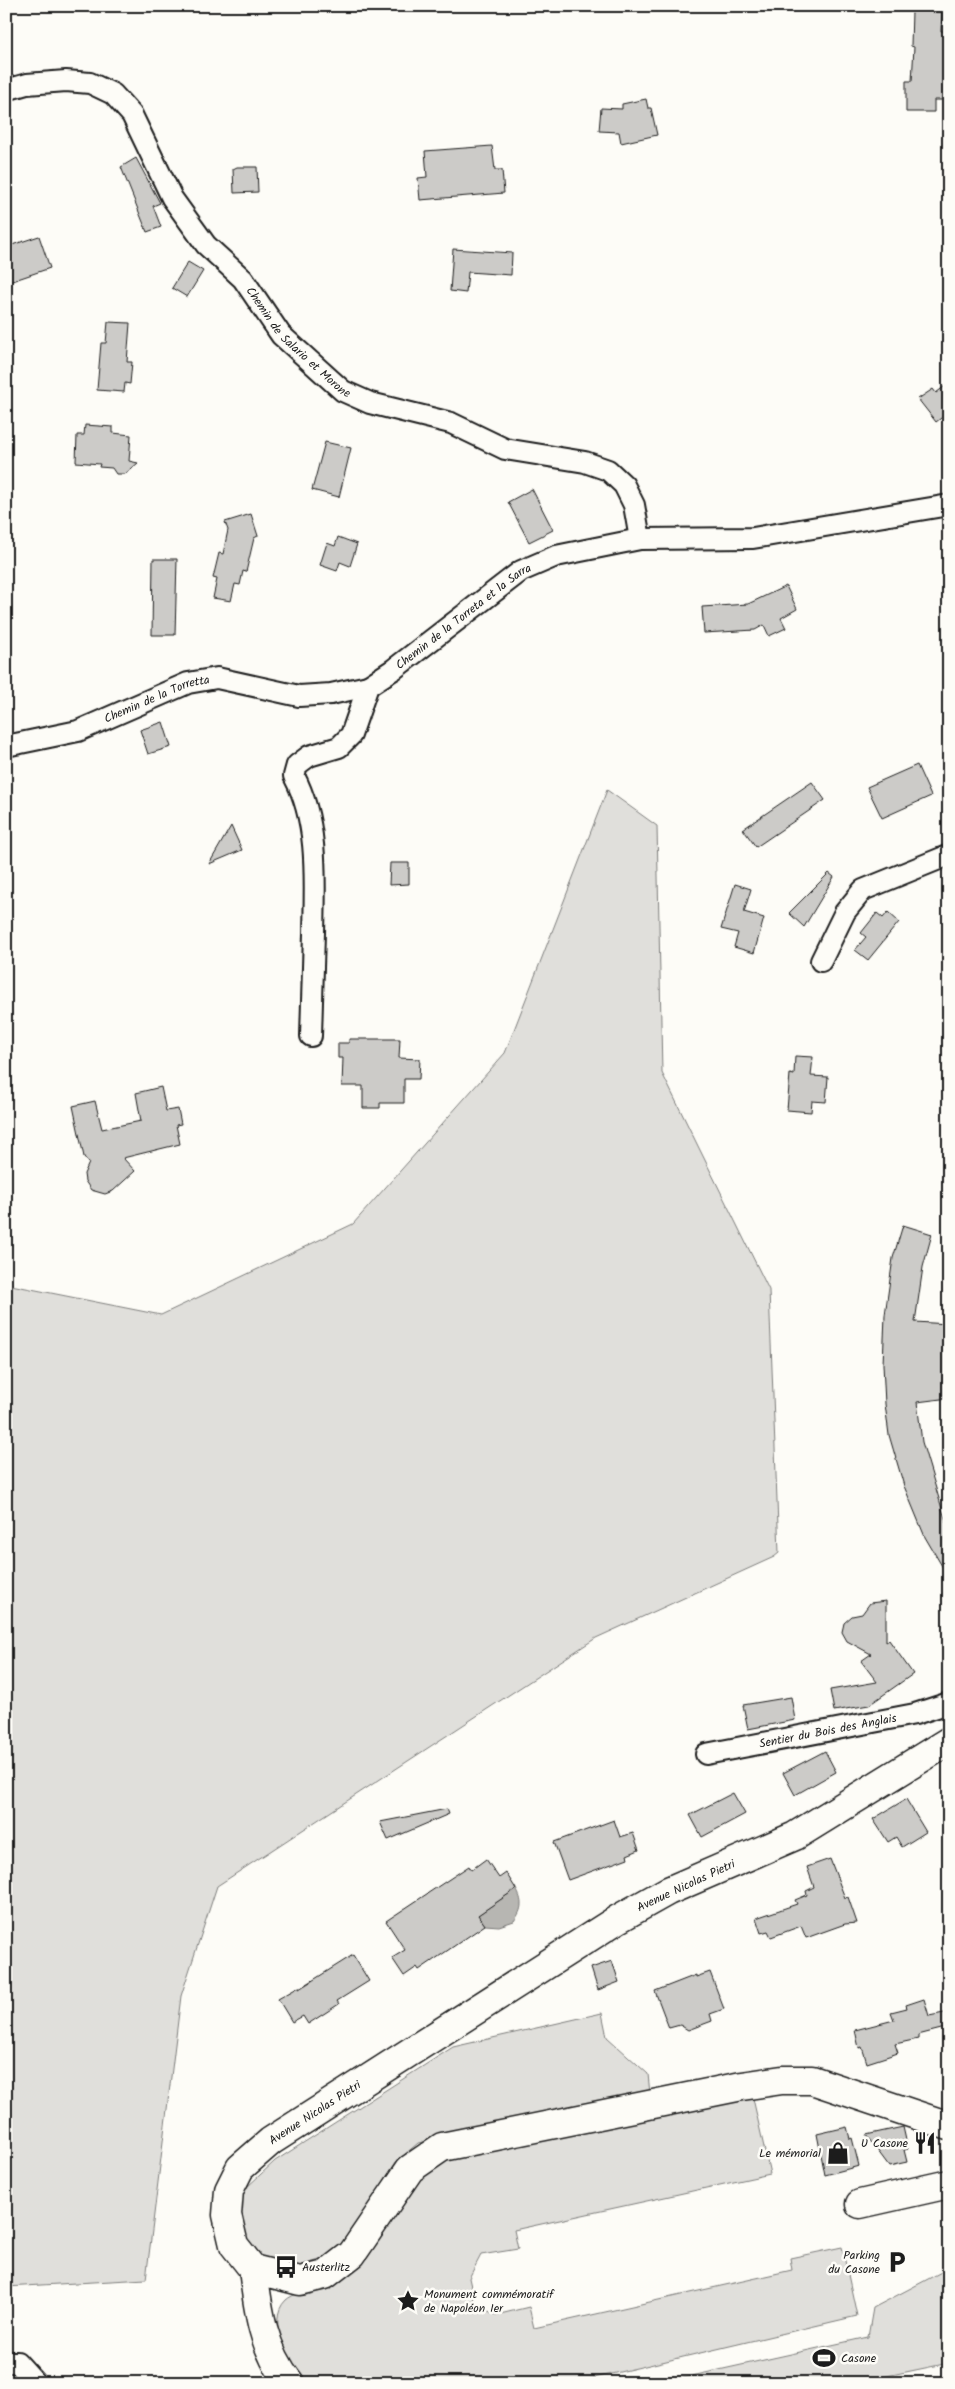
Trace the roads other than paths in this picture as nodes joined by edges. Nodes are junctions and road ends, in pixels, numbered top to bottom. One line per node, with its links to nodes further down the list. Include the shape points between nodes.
1 (6, 90): 3 (street, Chemin de Salario et Morone, via 27,84 66,81 90,83 113,94 132,115 172,198 206,245 243,279 280,335 343,391 370,403 451,423 505,449 585,462 608,470 624,485 634,505)
2 (949, 505): 3 (street, Chemin de la Torreta et la Sarra, via 753,538)
3 (640, 539): 4 (street, Chemin de la Torreta et la Sarra, via 556,556 521,571 394,670)
4 (368, 686): 5 (street, Chemin de la Torretta, via 331,694 298,696 217,678 188,683 78,731); 8 (street, via 351,735 339,747 309,756 297,765 294,776 302,792 311,830 315,880)
5 (6, 746)
6 (949, 855): 7 (street, via 863,890 845,912)
7 (821, 961)
8 (311, 1036)
9 (949, 1703): 11 (street, Sentier du Bois des Anglais, via 915,1714)
10 (949, 1741): 15 (main road, Avenue Nicolas Pietri, via 794,1836 668,1891 618,1919 271,2141 240,2168 230,2190 227,2215 234,2245)
11 (706, 1754)
12 (949, 2126): 15 (main road, via 812,2080 782,2080 471,2141 442,2147 410,2170 352,2254 325,2275 300,2281)
13 (949, 2184): 14 (main road)
14 (860, 2204)
15 (253, 2269): 18 (main road, via 258,2318 276,2366)
16 (6, 2362): 17 (street, via 17,2362)
17 (36, 2383)
18 (290, 2383)

